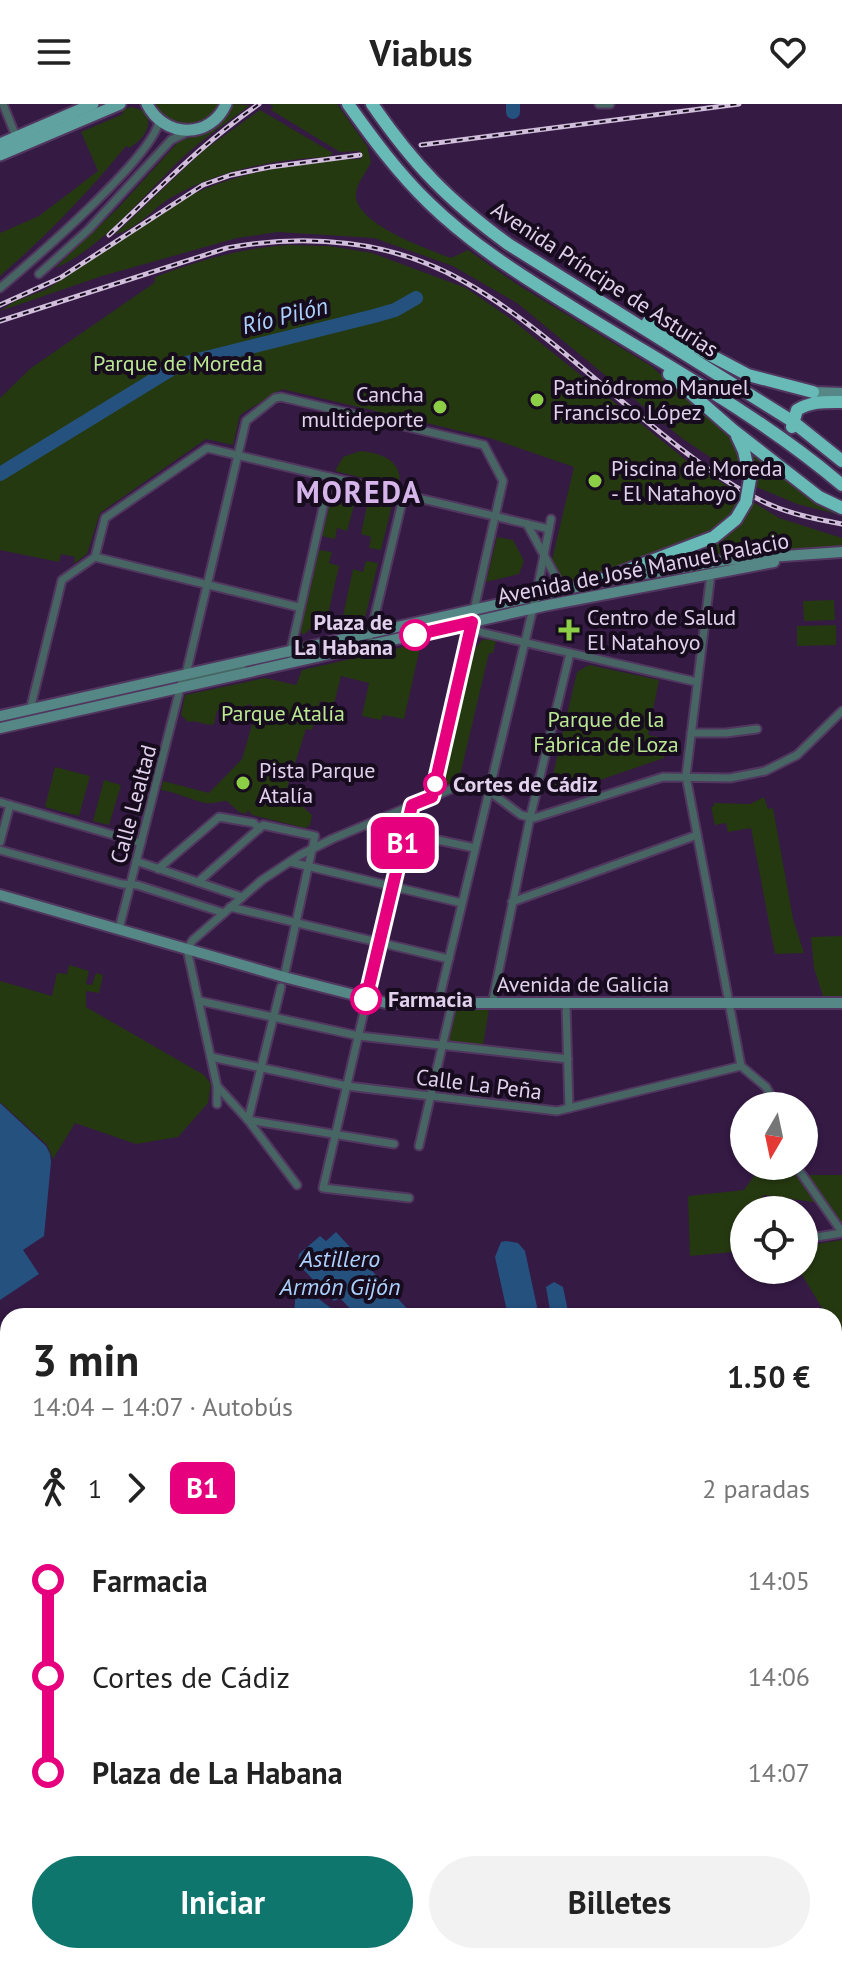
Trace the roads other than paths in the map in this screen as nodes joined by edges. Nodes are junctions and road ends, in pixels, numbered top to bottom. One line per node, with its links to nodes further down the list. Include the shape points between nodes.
1 (3, 104): 13 (street)
2 (93, 104): 13 (main road)
3 (120, 104): 13 (main road)
4 (226, 104): 11 (main road, via 209,125)
5 (348, 104): 19 (highway, Avenida Príncipe de Asturias, via 391,164 459,229 498,260)
6 (374, 104): 18 (highway, Avenida Príncipe de Asturias, via 423,171 470,216)
7 (599, 104): 8 (street)
8 (610, 104)
9 (147, 105): 10 (main road)
10 (159, 121): 11 (main road); 12 (street)
11 (182, 130): 12 (street); 16 (street)
12 (154, 137): 17 (street, via 99,198)
13 (18, 142): 14 (main road); 15 (main road)
14 (0, 144)
15 (0, 155)
16 (39, 274)
17 (0, 288)
18 (602, 302): 20 (highway, via 748,375); 23 (highway, Avenida Príncipe de Asturias)
19 (642, 350): 24 (highway); 25 (highway, Avenida Príncipe de Asturias)
20 (813, 392): 21 (main road)
21 (842, 393)
22 (842, 402): 23 (highway, via 810,403 797,410)
23 (792, 421): 25 (highway, via 792,437); 27 (highway, Avenida Príncipe de Asturias)
24 (733, 430): 31 (highway, via 819,497); 41 (highway, bridge, via 750,479 736,519 714,537)
25 (800, 449): 29 (highway, Avenida Príncipe de Asturias)
26 (238, 455): 28 (street); 32 (street, via 246,421 275,398 330,407 484,445 503,481); 37 (street, via 207,448 105,518); 40 (street)
27 (842, 461)
28 (330, 477): 30 (street); 44 (street)
29 (842, 485)
30 (404, 494): 32 (street); 47 (street)
31 (842, 508)
32 (496, 516): 34 (street); 46 (street)
33 (551, 519): 35 (street)
34 (527, 524): 35 (street); 38 (street)
35 (549, 529): 38 (street)
36 (839, 552): 39 (main road, Avenida de José Manuel Palacio); 41 (main road, Avenida de José Manuel Palacio, via 727,560)
37 (95, 557): 40 (street); 57 (street, via 62,580)
38 (544, 558): 42 (street); 43 (street)
39 (711, 573): 45 (main road, Avenida de José Manuel Palacio); 55 (street)
40 (208, 583): 44 (street); 54 (street)
41 (593, 583): 42 (main road, Avenida de José Manuel Palacio)
42 (563, 590): 43 (main road, Avenida de José Manuel Palacio)
43 (536, 596): 45 (street); 46 (main road, Avenida de José Manuel Palacio)
44 (298, 607): 50 (street)
45 (533, 608): 46 (main road, Avenida de José Manuel Palacio); 48 (street)
46 (473, 616): 47 (main road, Avenida de José Manuel Palacio); 48 (street, via 478,631); 49 (main road, Avenida de José Manuel Palacio); 65 (street)
47 (371, 633): 49 (street); 50 (main road, Avenida de José Manuel Palacio)
48 (525, 643): 51 (street); 64 (street)
49 (364, 646): 53 (main road, Avenida de José Manuel Palacio)
50 (289, 651): 52 (main road, Avenida de José Manuel Palacio); 53 (street)
51 (570, 653): 55 (street); 69 (street)
52 (265, 656): 54 (main road, Avenida de José Manuel Palacio); 56 (street, Avenida de José Manuel Palacio, via 182,681)
53 (292, 663): 56 (main road, Avenida de José Manuel Palacio)
54 (186, 674): 57 (main road, Avenida de José Manuel Palacio)
55 (697, 682): 62 (street)
56 (181, 688): 60 (main road, Avenida de José Manuel Palacio); 76 (street, Calle Lealtad)
57 (30, 710): 59 (main road, Avenida de José Manuel Palacio)
58 (842, 711): 63 (street, via 797,755 765,771 730,778)
59 (0, 716)
60 (0, 728)
61 (757, 729): 62 (street)
62 (691, 733): 63 (street)
63 (686, 776): 69 (street, via 663,777); 74 (street)
64 (489, 791): 65 (street, via 461,785); 69 (street); 78 (street)
65 (432, 797): 68 (street)
66 (0, 802): 67 (street)
67 (10, 805): 75 (street); 76 (street)
68 (412, 805): 70 (street); 73 (street)
69 (530, 818): 90 (street)
70 (366, 824): 73 (street); 77 (street)
71 (259, 829): 72 (street, via 263,825); 84 (street, via 254,823 219,817); 85 (street)
72 (302, 833): 77 (street, via 315,836); 80 (street)
73 (405, 833): 78 (street); 87 (street)
74 (697, 835): 90 (street); 101 (street)
75 (0, 842)
76 (141, 843): 81 (street, Calle Lealtad)
77 (315, 847): 80 (street); 83 (street)
78 (475, 848): 91 (street)
79 (0, 850): 86 (street)
80 (300, 855): 82 (street)
81 (136, 861): 84 (street); 86 (street, Calle Lealtad)
82 (290, 862): 83 (street); 89 (street)
83 (310, 866): 87 (street); 93 (street)
84 (158, 869): 85 (street)
85 (198, 882): 89 (street)
86 (130, 885): 92 (street); 94 (street, Calle Lealtad)
87 (393, 886): 91 (street); 95 (street)
88 (0, 895): 94 (main road, Avenida de Galicia)
89 (242, 897): 92 (street)
90 (512, 902): 105 (street)
91 (462, 903): 97 (street)
92 (227, 910): 93 (street); 96 (street)
93 (297, 923): 95 (street); 98 (street)
94 (119, 929): 96 (main road, Avenida de Galicia)
95 (380, 942): 97 (street); 99 (street)
96 (187, 949): 98 (main road, Avenida de Galicia); 100 (street)
97 (449, 959): 103 (street)
98 (283, 982): 99 (main road, Avenida de Galicia); 107 (street)
99 (366, 999): 103 (main road, Avenida de Galicia); 108 (street)
100 (200, 1001): 107 (street); 110 (street)
101 (729, 1003): 102 (main road, Avenida de Galicia); 106 (main road, Avenida de Galicia); 112 (street)
102 (842, 1003)
103 (438, 1004): 104 (main road, Avenida de Galicia)
104 (452, 1004): 105 (main road, Avenida de Galicia); 109 (street)
105 (492, 1004): 106 (main road, Avenida de Galicia)
106 (566, 1004): 111 (street)
107 (273, 1018): 108 (street); 113 (street)
108 (359, 1036): 109 (street); 115 (street)
109 (443, 1045): 111 (street); 117 (street)
110 (211, 1057): 113 (street, Calle La Peña); 114 (street)
111 (568, 1059): 119 (street)
112 (741, 1066): 116 (street); 119 (street, Calle La Peña)
113 (260, 1069): 115 (street, Calle La Peña); 120 (street)
114 (217, 1086): 118 (street); 120 (street)
115 (347, 1086): 117 (street, Calle La Peña); 121 (street)
116 (769, 1092)
117 (431, 1096): 119 (street, Calle La Peña, via 557,1111); 123 (street)
118 (217, 1104)
119 (569, 1108)
120 (248, 1120): 121 (street); 125 (street)
121 (334, 1136): 122 (street); 126 (street, via 323,1188)
122 (394, 1144)
123 (419, 1146)
124 (806, 1180): 127 (street)
125 (297, 1185)
126 (409, 1198)
127 (842, 1233): 128 (street)
128 (818, 1237)

